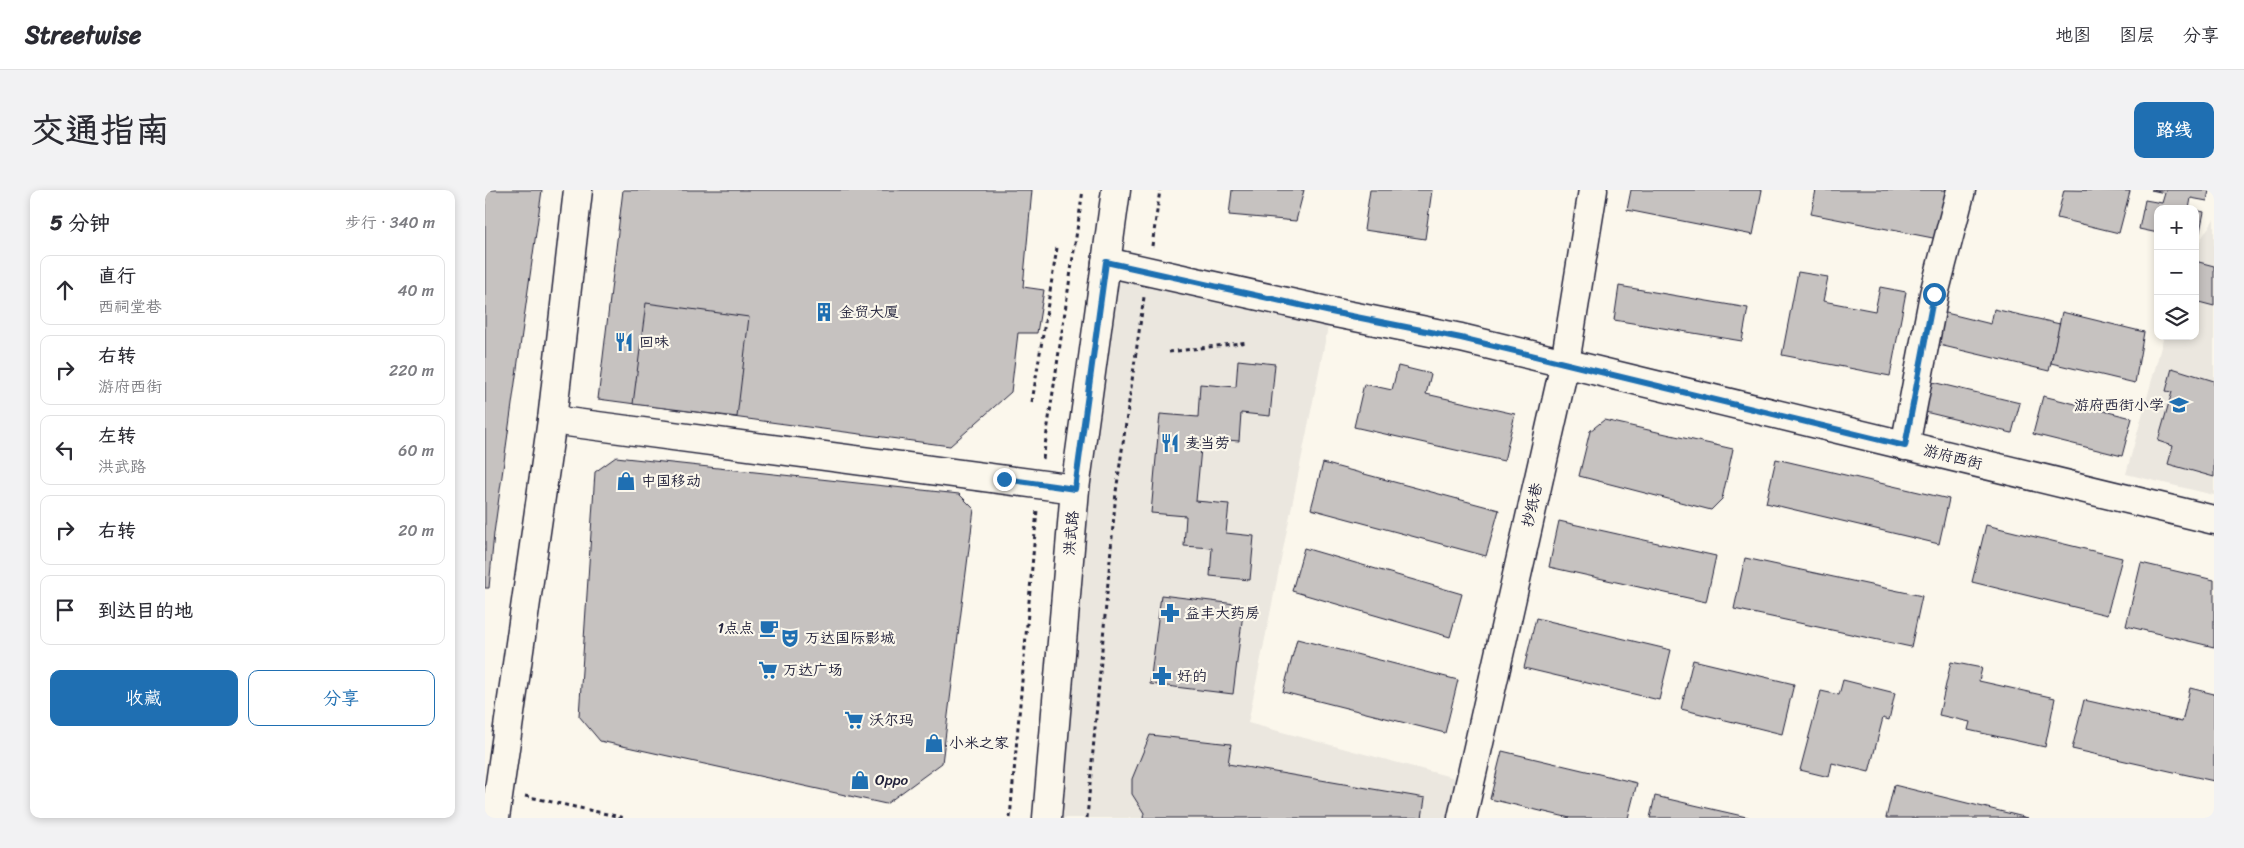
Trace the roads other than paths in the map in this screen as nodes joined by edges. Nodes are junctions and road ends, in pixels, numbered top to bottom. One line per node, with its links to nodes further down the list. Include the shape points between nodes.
1 (578, 190): 7 (street)
2 (1116, 190): 5 (street, 洪武路)
3 (1593, 190): 6 (street, 抄纸巷)
4 (1961, 190): 8 (street, via 1934,294)
5 (1106, 262): 6 (street, 游府西街); 9 (street, 洪武路)
6 (1565, 363): 8 (street, 游府西街); 13 (street, 抄纸巷)
7 (552, 420): 9 (street); 11 (street)
8 (1905, 446): 10 (street, 游府西街)
9 (1075, 489): 12 (street, 洪武路)
10 (2214, 520)
11 (495, 818)
12 (1047, 818)
13 (1462, 818)

